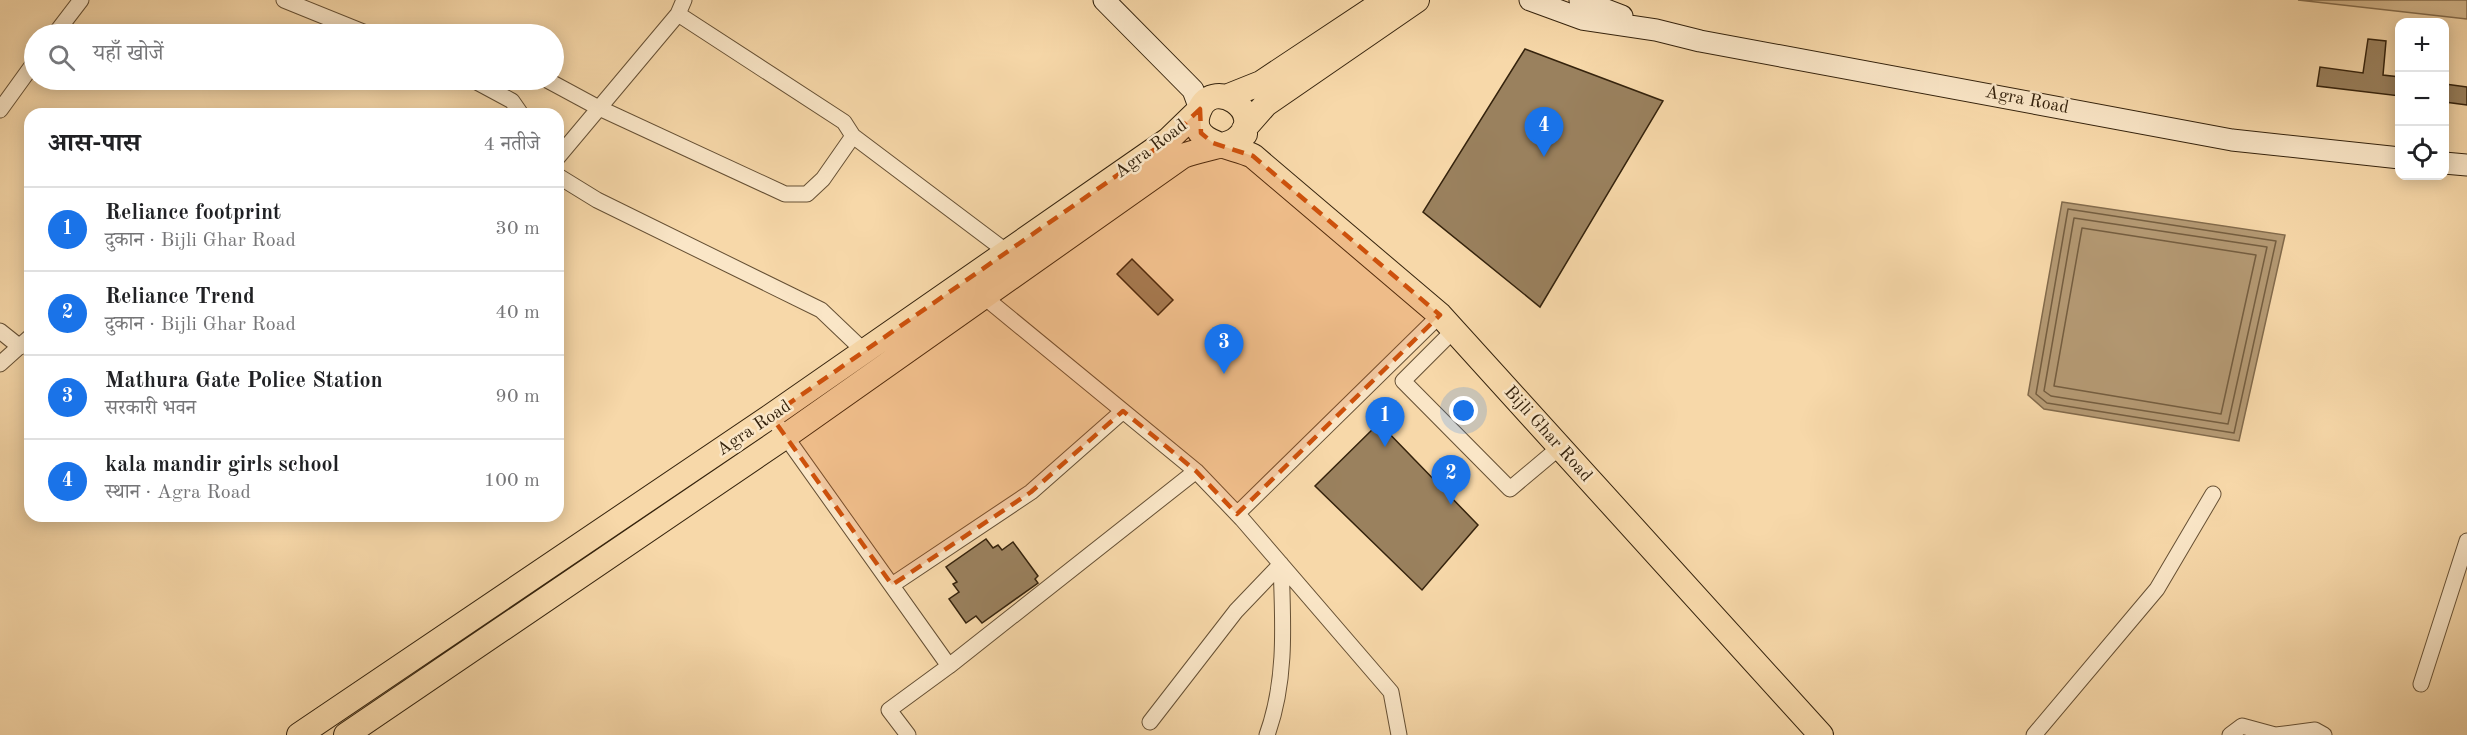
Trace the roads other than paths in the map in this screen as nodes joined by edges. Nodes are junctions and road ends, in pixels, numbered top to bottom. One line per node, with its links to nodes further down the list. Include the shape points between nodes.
1 (81, 0): 9 (street)
2 (284, 0): 10 (street)
3 (1104, 0): 15 (main road)
4 (1386, 0): 15 (main road, Agra Road, via 1261,83)
5 (1417, 0): 19 (main road, via 1266,104)
6 (1530, 0): 11 (main road, Agra Road, via 1581,19)
7 (1580, 0): 11 (main road, Agra Road)
8 (681, 7): 16 (street); 20 (street, via 844,122)
9 (63, 24)
10 (343, 24)
11 (1656, 30): 24 (main road, Agra Road, via 2232,140)
12 (24, 77): 18 (street)
13 (564, 89): 16 (street)
14 (491, 90): 17 (street)
15 (1209, 98): 19 (main road, via 1240,104); 21 (main road, via 1197,117 1201,133); 28 (main road, Agra Road, via 1168,140)
16 (597, 107): 20 (street, via 785,194 807,194); 22 (street)
17 (517, 108)
18 (0, 110)
19 (1244, 129): 21 (main road, via 1237,139); 23 (main road)
20 (854, 136): 28 (street)
21 (1222, 145): 23 (main road); 29 (main road, Agra Road, via 1183,156)
22 (564, 149)
23 (1253, 156): 30 (main road, Bijli Ghar Road)
24 (2395, 157)
25 (2449, 163): 26 (main road)
26 (2467, 165)
27 (564, 180): 34 (street, via 597,200 821,310)
28 (1007, 252): 34 (main road, Agra Road)
29 (983, 296): 36 (street); 38 (main road, Agra Road)
30 (1447, 322): 39 (main road, Bijli Ghar Road); 39 (street, via 1403,381 1510,489); 42 (street)
31 (0, 330): 32 (street)
32 (24, 342)
33 (24, 343): 35 (street)
34 (864, 351): 37 (main road, Agra Road)
35 (0, 364)
36 (1123, 411): 40 (street); 45 (street, via 1031,492)
37 (771, 416): 38 (street); 49 (main road, Agra Road)
38 (786, 436): 45 (street); 50 (main road, Agra Road)
39 (1560, 447): 54 (main road, Bijli Ghar Road)
40 (1196, 471): 42 (street); 46 (street)
41 (2213, 494): 55 (street, via 2157,589)
42 (1237, 514): 44 (street)
43 (2467, 541): 47 (street)
44 (1281, 564): 48 (street, via 1236,611); 52 (street, via 1284,646 1274,715); 53 (street, via 1390,692)
45 (892, 585): 46 (street)
46 (949, 666): 51 (street, via 889,710)
47 (2421, 684)
48 (1150, 722)
49 (299, 735)
50 (346, 735)
51 (908, 735)
52 (1267, 735)
53 (1399, 735)
54 (1821, 735)
55 (2034, 735)
56 (2230, 735): 57 (street, via 2242,726)
57 (2275, 735): 58 (street, via 2314,730)
58 (2324, 735)

